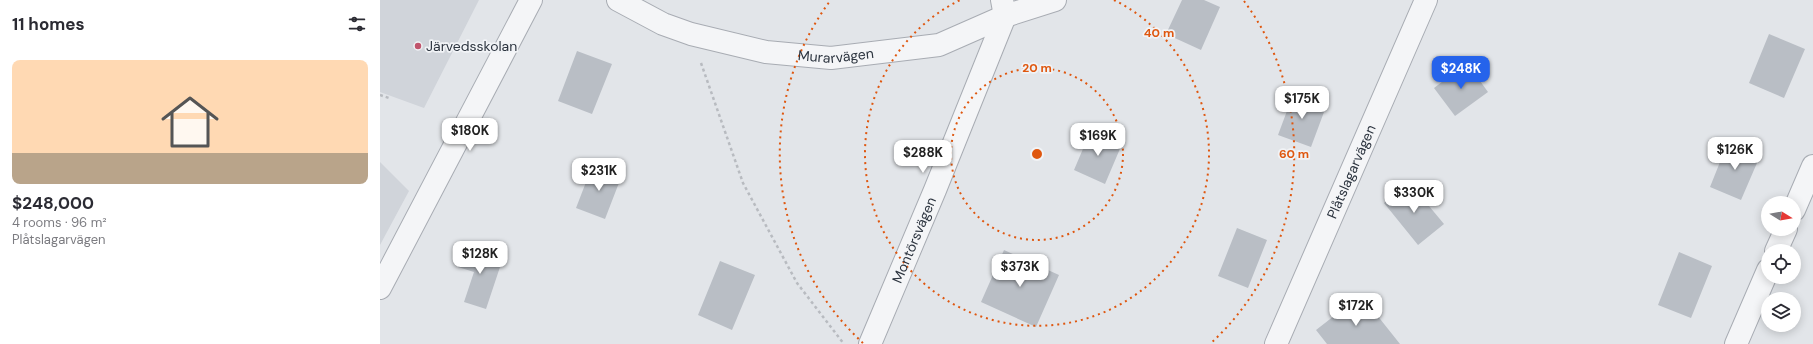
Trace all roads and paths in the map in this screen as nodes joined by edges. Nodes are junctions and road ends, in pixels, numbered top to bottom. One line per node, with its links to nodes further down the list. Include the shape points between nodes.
1 (531, 0): 12 (street)
2 (618, 0): 6 (street, Murarvägen, via 663,24)
3 (1055, 0): 5 (street, Murarvägen)
4 (1426, 0): 15 (street, Plåtslagarvägen)
5 (1004, 8): 6 (street, Murarvägen, via 939,45 831,58 766,52); 14 (street, Montörsvägen, via 935,190)
6 (691, 34): 13 (path, via 743,183 798,283)
7 (380, 95): 8 (path)
8 (389, 98)
9 (1813, 166): 10 (street)
10 (1800, 196)
11 (1762, 284): 16 (street)
12 (380, 288)
13 (844, 344)
14 (870, 344)
15 (1276, 344)
16 (1736, 344)

